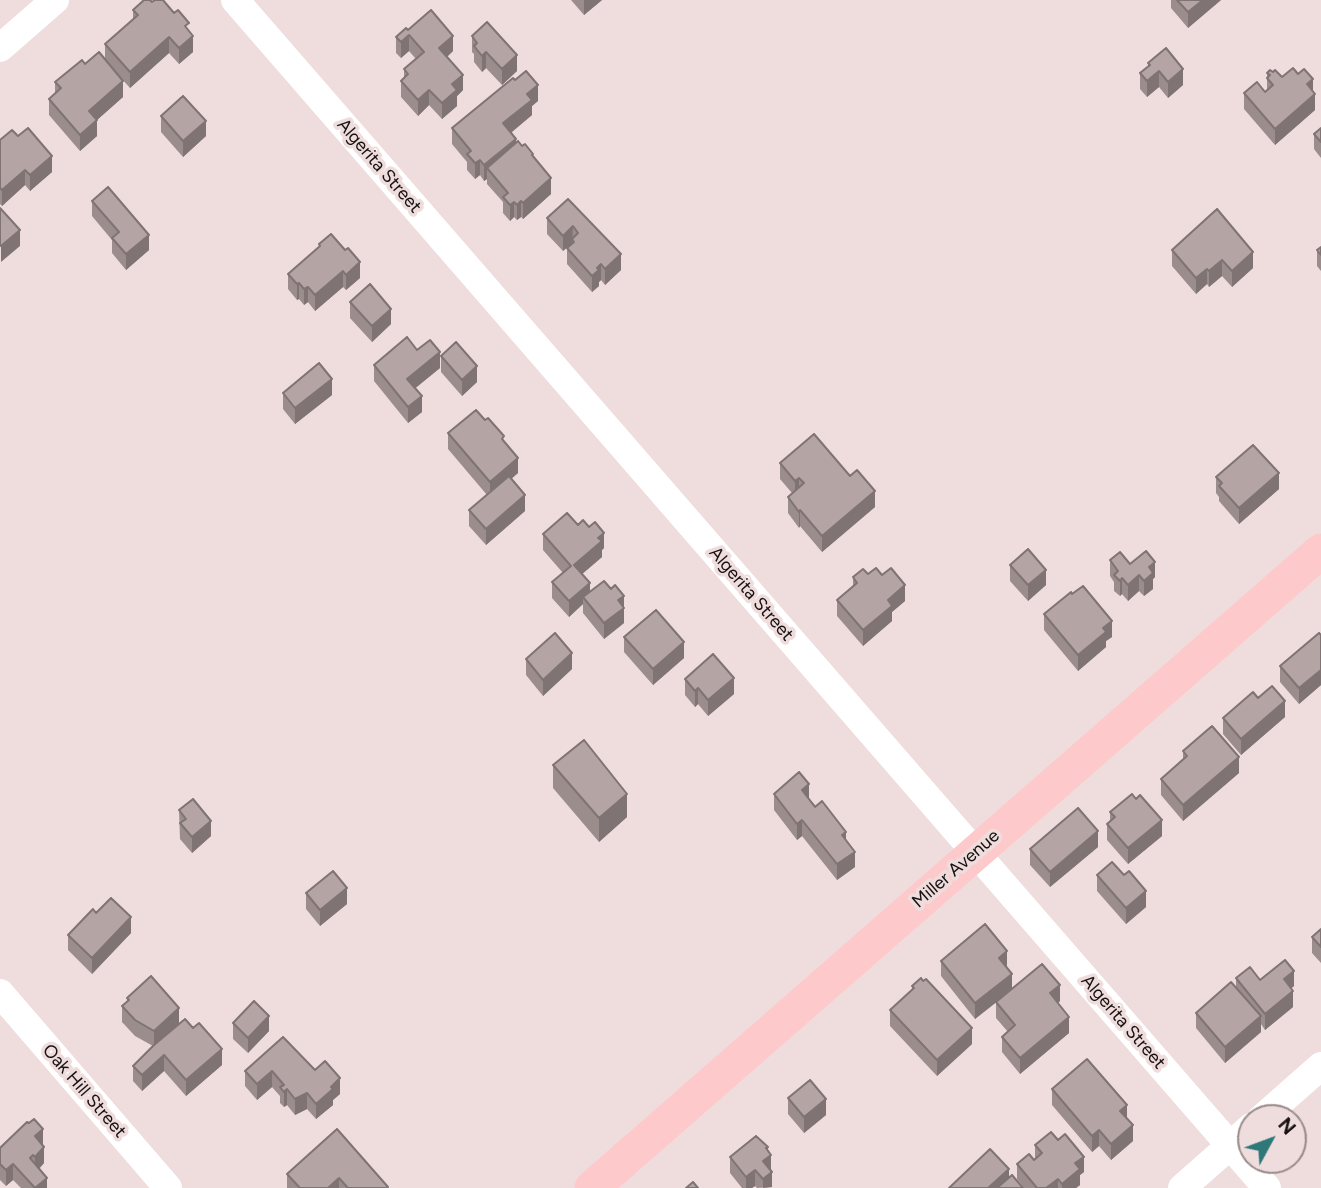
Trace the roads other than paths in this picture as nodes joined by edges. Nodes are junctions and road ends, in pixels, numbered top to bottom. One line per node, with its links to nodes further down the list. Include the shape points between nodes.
1 (55, 0): 3 (street)
2 (235, 0): 5 (street, Algerita Street)
3 (0, 48)
4 (1321, 551): 5 (main road, Miller Avenue)
5 (975, 852): 10 (street, Algerita Street); 12 (main road, Miller Avenue)
6 (0, 993): 11 (street, Oak Hill Street)
7 (1321, 1066): 8 (street)
8 (1278, 1104)
9 (1237, 1140): 10 (street)
10 (1230, 1146): 13 (street); 14 (street, Algerita Street)
11 (168, 1188)
12 (592, 1188)
13 (1182, 1188)
14 (1267, 1188)

